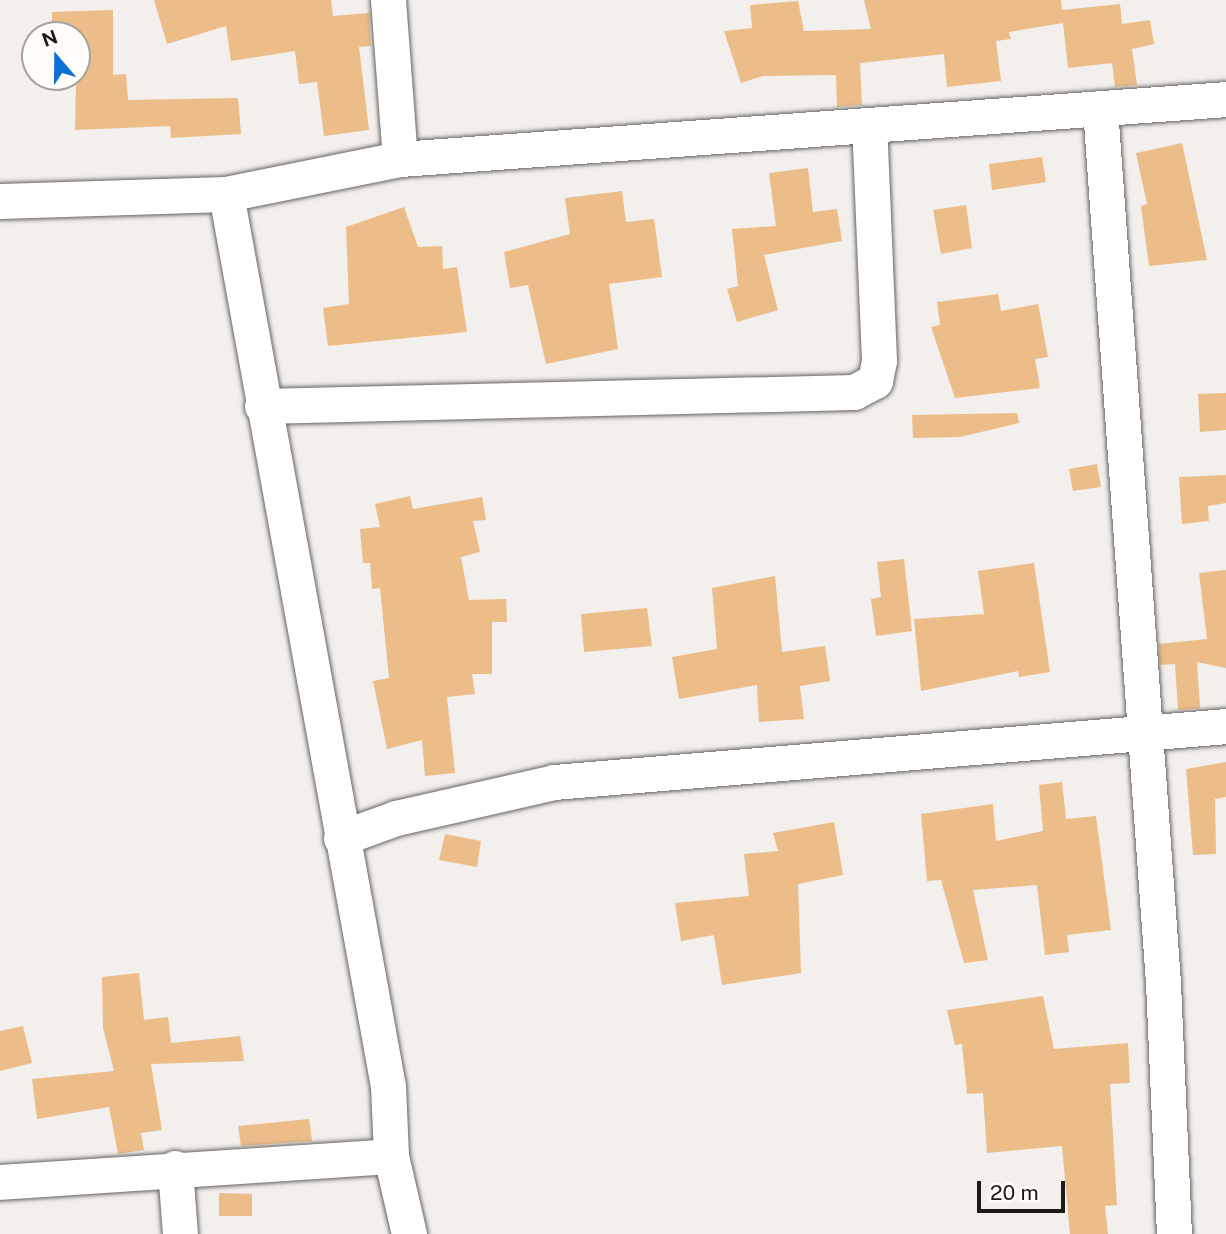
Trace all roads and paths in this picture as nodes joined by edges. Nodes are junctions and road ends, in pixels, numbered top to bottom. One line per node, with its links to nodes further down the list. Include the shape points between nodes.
1 (388, 0): 5 (street)
2 (1226, 99): 3 (street)
3 (1100, 108): 4 (street); 10 (street)
4 (869, 125): 5 (street); 8 (street, via 879,360 876,382 854,392)
5 (400, 159): 6 (street)
6 (226, 194): 7 (street); 8 (street)
7 (0, 201)
8 (262, 406): 11 (street)
9 (1226, 726): 10 (street)
10 (1145, 729): 11 (street, via 554,782 396,818); 17 (street)
11 (341, 838): 12 (street, via 388,1086)
12 (391, 1156): 13 (street); 16 (street)
13 (175, 1168): 14 (street); 15 (street)
14 (0, 1182)
15 (180, 1234)
16 (409, 1234)
17 (1174, 1234)

